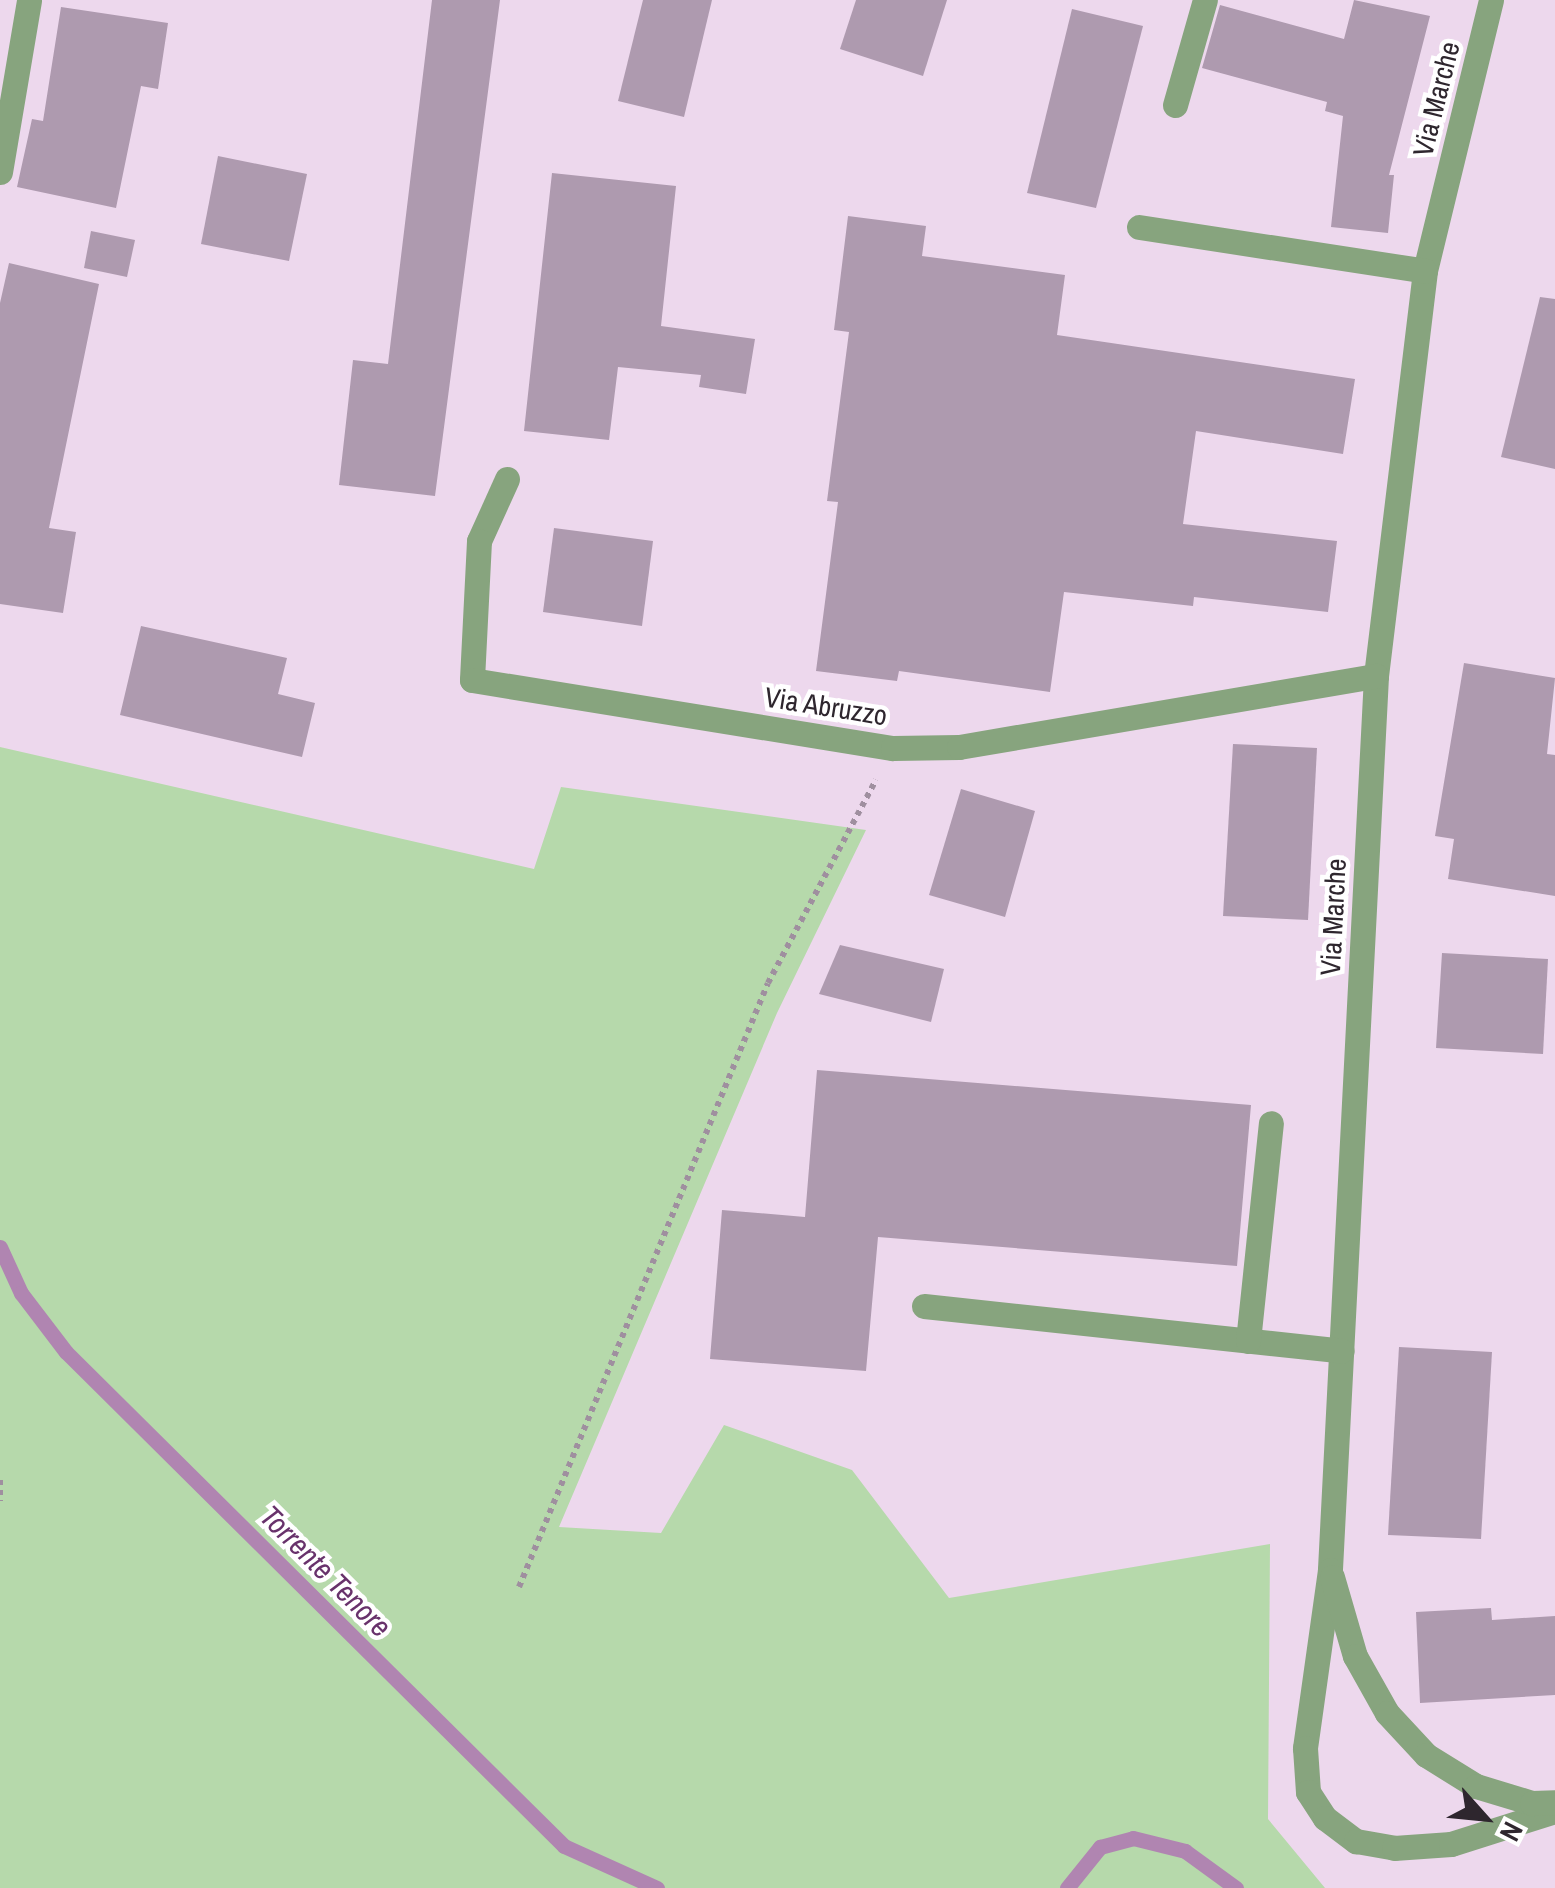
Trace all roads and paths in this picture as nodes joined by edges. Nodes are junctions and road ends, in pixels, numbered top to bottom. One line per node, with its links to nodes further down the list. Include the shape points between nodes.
1 (29, 0): 5 (street)
2 (1206, 0): 4 (street)
3 (1491, 0): 7 (street, Via Marche)
4 (1175, 106)
5 (0, 172)
6 (1139, 227): 7 (street)
7 (1425, 270): 9 (street, Via Marche)
8 (507, 479): 10 (street, Via Abruzzo, via 479,541 472,680)
9 (1376, 676): 10 (street, Via Abruzzo, via 959,747); 14 (street, Via Marche)
10 (894, 748): 18 (path, via 768,983)
11 (1271, 1123): 13 (street)
12 (924, 1306): 13 (street)
13 (1248, 1341): 14 (street)
14 (1342, 1350): 17 (street, Via Marche)
15 (0, 1480): 16 (path)
16 (0, 1501)
17 (1330, 1570): 19 (street, Via Marche, via 1355,1656 1387,1713 1426,1755 1476,1786 1532,1803); 20 (street, Via Marche, via 1306,1748 1308,1792 1325,1818 1356,1840 1394,1848 1451,1844)
18 (519, 1587)
19 (1555, 1802)
20 (1555, 1811)

